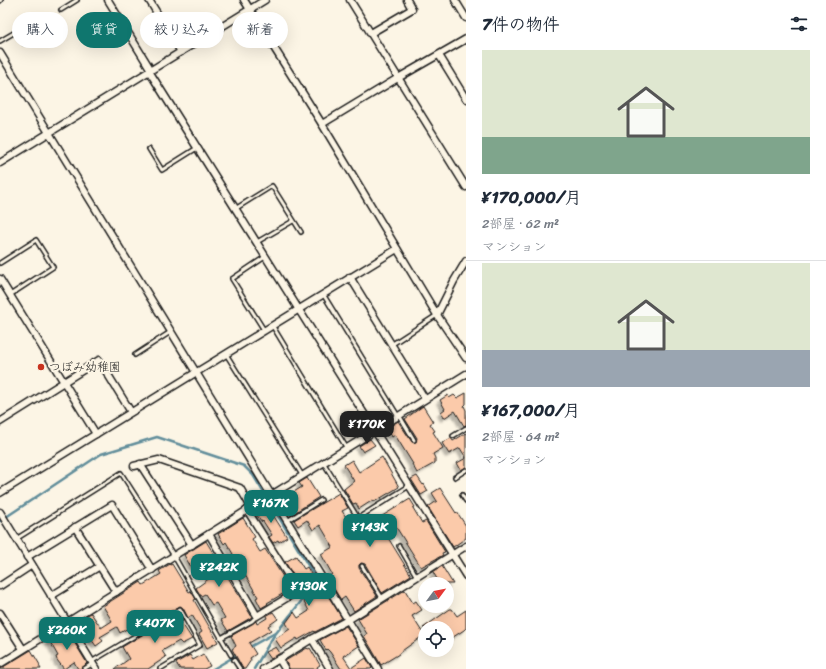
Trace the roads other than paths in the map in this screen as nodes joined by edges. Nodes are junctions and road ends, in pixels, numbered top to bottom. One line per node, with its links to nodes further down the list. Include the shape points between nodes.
1 (77, 0): 10 (lane)
2 (108, 0): 19 (street)
3 (149, 0): 16 (street)
4 (244, 0): 9 (street)
5 (265, 0): 9 (street)
6 (350, 0): 12 (street)
7 (407, 0): 12 (street, via 412,9)
8 (456, 0): 11 (street)
9 (250, 9): 16 (street); 22 (street)
10 (61, 10)
11 (466, 18)
12 (371, 33): 20 (street)
13 (12, 34): 15 (lane)
14 (466, 39): 18 (street)
15 (0, 42)
16 (181, 52): 19 (street)
17 (0, 53): 23 (street)
18 (439, 55): 20 (street); 21 (street)
19 (150, 71): 23 (street); 24 (street)
20 (398, 78): 22 (street); 27 (street)
21 (466, 99)
22 (322, 124): 32 (street)
23 (49, 133): 26 (street); 44 (street)
24 (197, 148): 25 (lane, via 162,170); 28 (street)
25 (149, 149)
26 (0, 163)
27 (466, 187)
28 (235, 209): 29 (lane, via 272,186); 31 (street)
29 (293, 220): 30 (lane); 31 (lane)
30 (301, 232)
31 (256, 242): 33 (street)
32 (397, 249): 36 (street); 41 (street)
33 (265, 257): 40 (street); 43 (lane, via 232,279)
34 (466, 261): 41 (street)
35 (0, 263): 39 (lane, via 36,240 53,267)
36 (350, 277): 38 (street); 45 (street)
37 (0, 279): 39 (street)
38 (323, 294): 40 (street); 54 (lane)
39 (10, 295): 51 (street)
40 (298, 309): 42 (street); 57 (street)
41 (437, 314): 45 (lane); 48 (street)
42 (272, 325): 43 (street); 61 (lane)
43 (264, 330): 46 (street)
44 (172, 332): 47 (lane); 49 (street)
45 (392, 345): 52 (street)
46 (226, 354): 49 (street); 64 (lane)
47 (135, 355)
48 (466, 358)
49 (196, 372): 53 (street); 69 (street)
50 (466, 374): 52 (street)
51 (64, 382): 53 (street, via 99,360); 55 (street); 58 (street)
52 (425, 399): 54 (street)
53 (131, 412): 58 (street)
54 (399, 415): 57 (street); 60 (lane)
55 (0, 422)
56 (466, 428): 59 (lane)
57 (374, 430): 61 (street); 66 (street)
58 (96, 434): 67 (street)
59 (453, 436)
60 (414, 440)
61 (346, 447): 62 (street)
62 (323, 462): 64 (street); 66 (lane, via 358,518)
63 (466, 470): 65 (lane)
64 (302, 475): 69 (street)
65 (455, 477)
66 (409, 486): 81 (street)
67 (0, 493)
68 (462, 495): 71 (lane)
69 (268, 496): 72 (street); 74 (street)
70 (321, 500): 74 (lane)
71 (466, 501)
72 (249, 509): 76 (street); 78 (street, via 240,488 159,460 137,465); 95 (street, via 298,591)
73 (0, 512): 77 (street)
74 (287, 521): 96 (street)
75 (76, 527): 83 (street); 85 (street); 87 (street, via 112,505)
76 (209, 534): 78 (street); 95 (street)
77 (16, 539): 82 (lane, via 121,473); 83 (street)
78 (192, 545): 82 (street)
79 (399, 546): 89 (lane)
80 (466, 546): 81 (street)
81 (453, 555): 88 (street); 89 (street)
82 (174, 556): 87 (street); 98 (lane)
83 (27, 557): 84 (street)
84 (32, 565): 90 (street); 92 (street)
85 (100, 566): 91 (street); 92 (street)
86 (362, 566): 93 (lane)
87 (152, 570): 91 (street)
88 (466, 576)
89 (417, 577): 93 (street)
90 (0, 586)
91 (116, 592): 97 (street)
92 (52, 596): 97 (street)
93 (382, 598): 96 (street)
94 (0, 613): 100 (street)
95 (257, 616): 98 (lane)
96 (348, 620): 99 (street); 112 (street)
97 (67, 622): 100 (street); 105 (street)
98 (221, 638): 101 (lane)
99 (312, 639): 102 (street); 111 (street)
100 (23, 649): 104 (street)
101 (231, 655)
102 (279, 659): 109 (street); 110 (street)
103 (234, 660): 108 (lane)
104 (0, 664)
105 (93, 665): 106 (lane); 107 (lane, via 180,609 200,645)
106 (84, 669)
107 (160, 669)
108 (240, 669)
109 (264, 669)
110 (285, 669)
111 (330, 669)
112 (378, 669)

